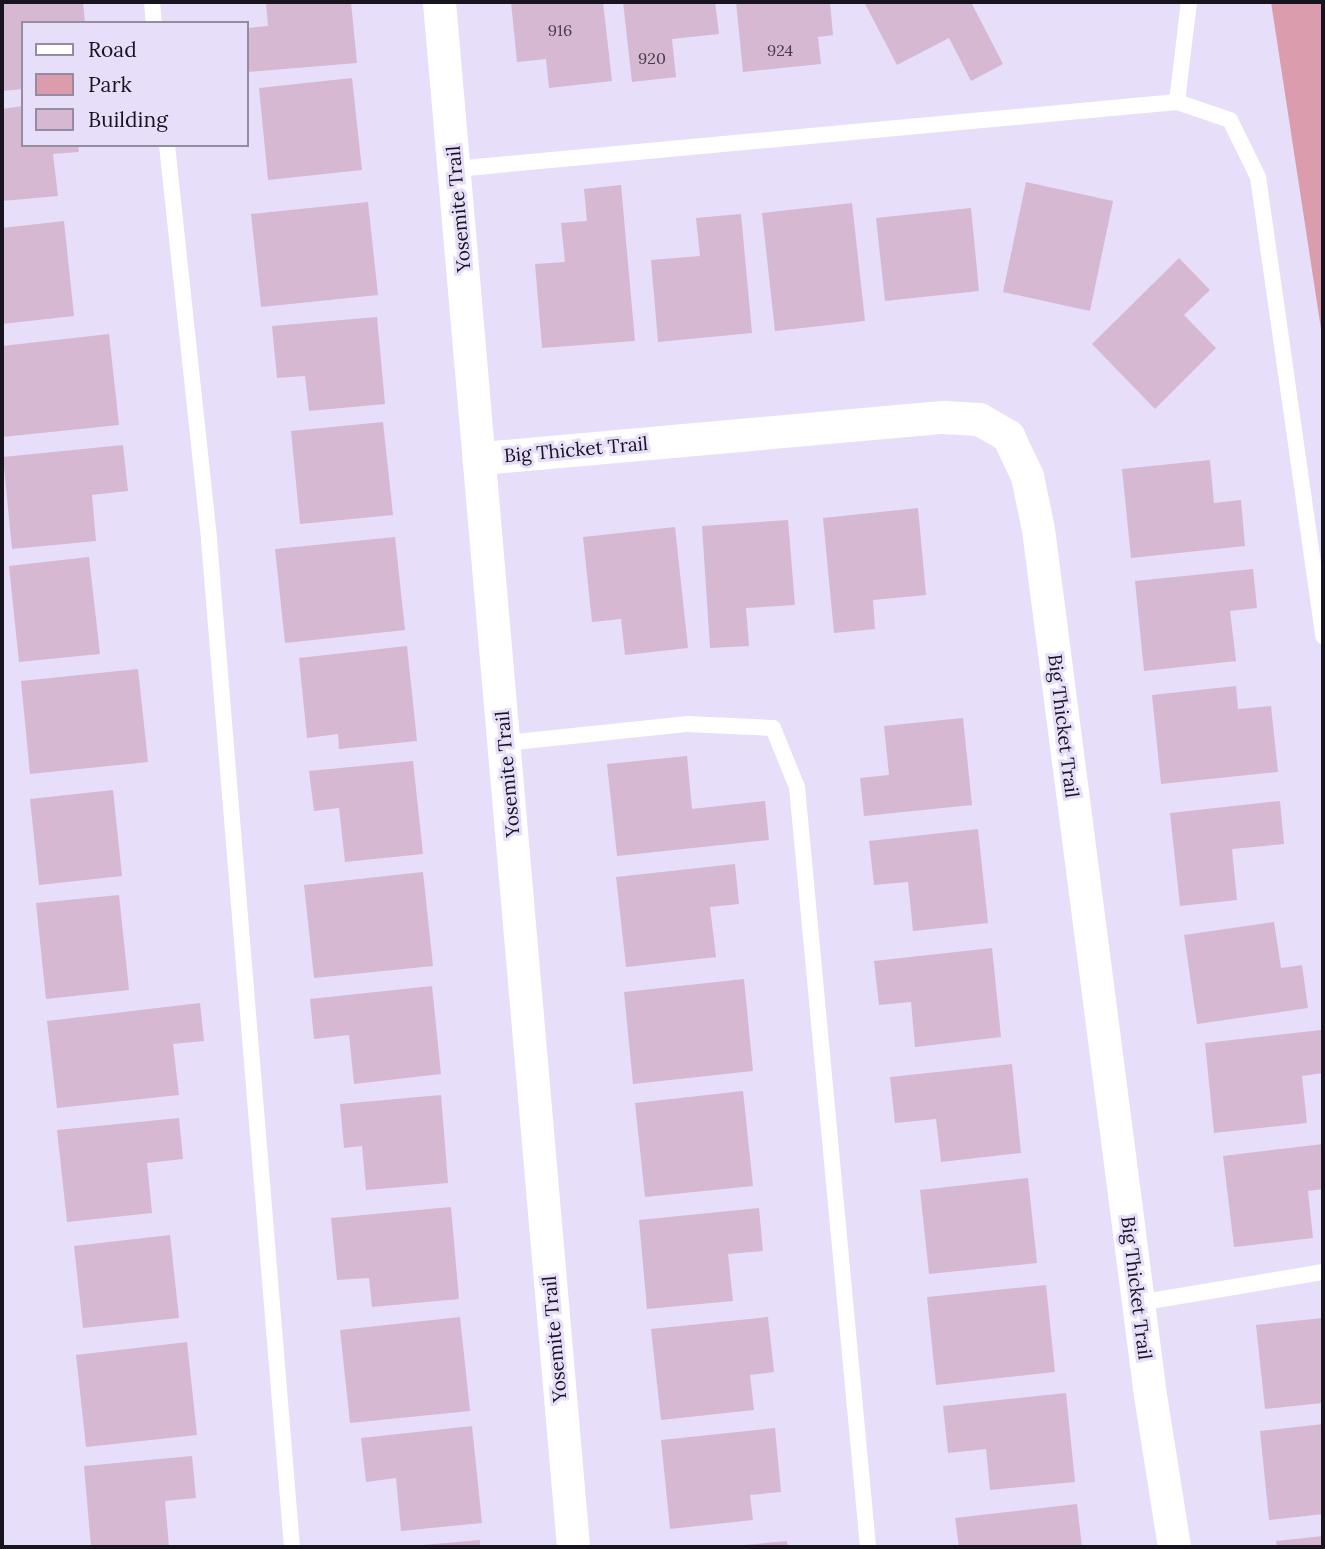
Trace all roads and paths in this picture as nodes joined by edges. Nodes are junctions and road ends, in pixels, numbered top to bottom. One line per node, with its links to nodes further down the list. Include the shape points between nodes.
1 (152, 2): 4 (lane)
2 (439, 2): 7 (street, Yosemite Trail)
3 (1189, 2): 5 (lane)
4 (154, 21)
5 (1177, 102): 7 (lane); 9 (lane, via 1230,120 1258,177)
6 (167, 147): 13 (lane, via 209,540)
7 (455, 169): 8 (street, Yosemite Trail)
8 (482, 458): 10 (street, Yosemite Trail); 12 (street, Big Thicket Trail, via 942,417 979,419 1008,436 1027,476 1038,529)
9 (1323, 636)
10 (506, 743): 14 (street, Yosemite Trail); 15 (lane, via 688,724 773,728 797,787)
11 (1323, 1272): 12 (lane)
12 (1138, 1303): 16 (street, Big Thicket Trail)
13 (292, 1547)
14 (573, 1547)
15 (869, 1547)
16 (1174, 1547)

